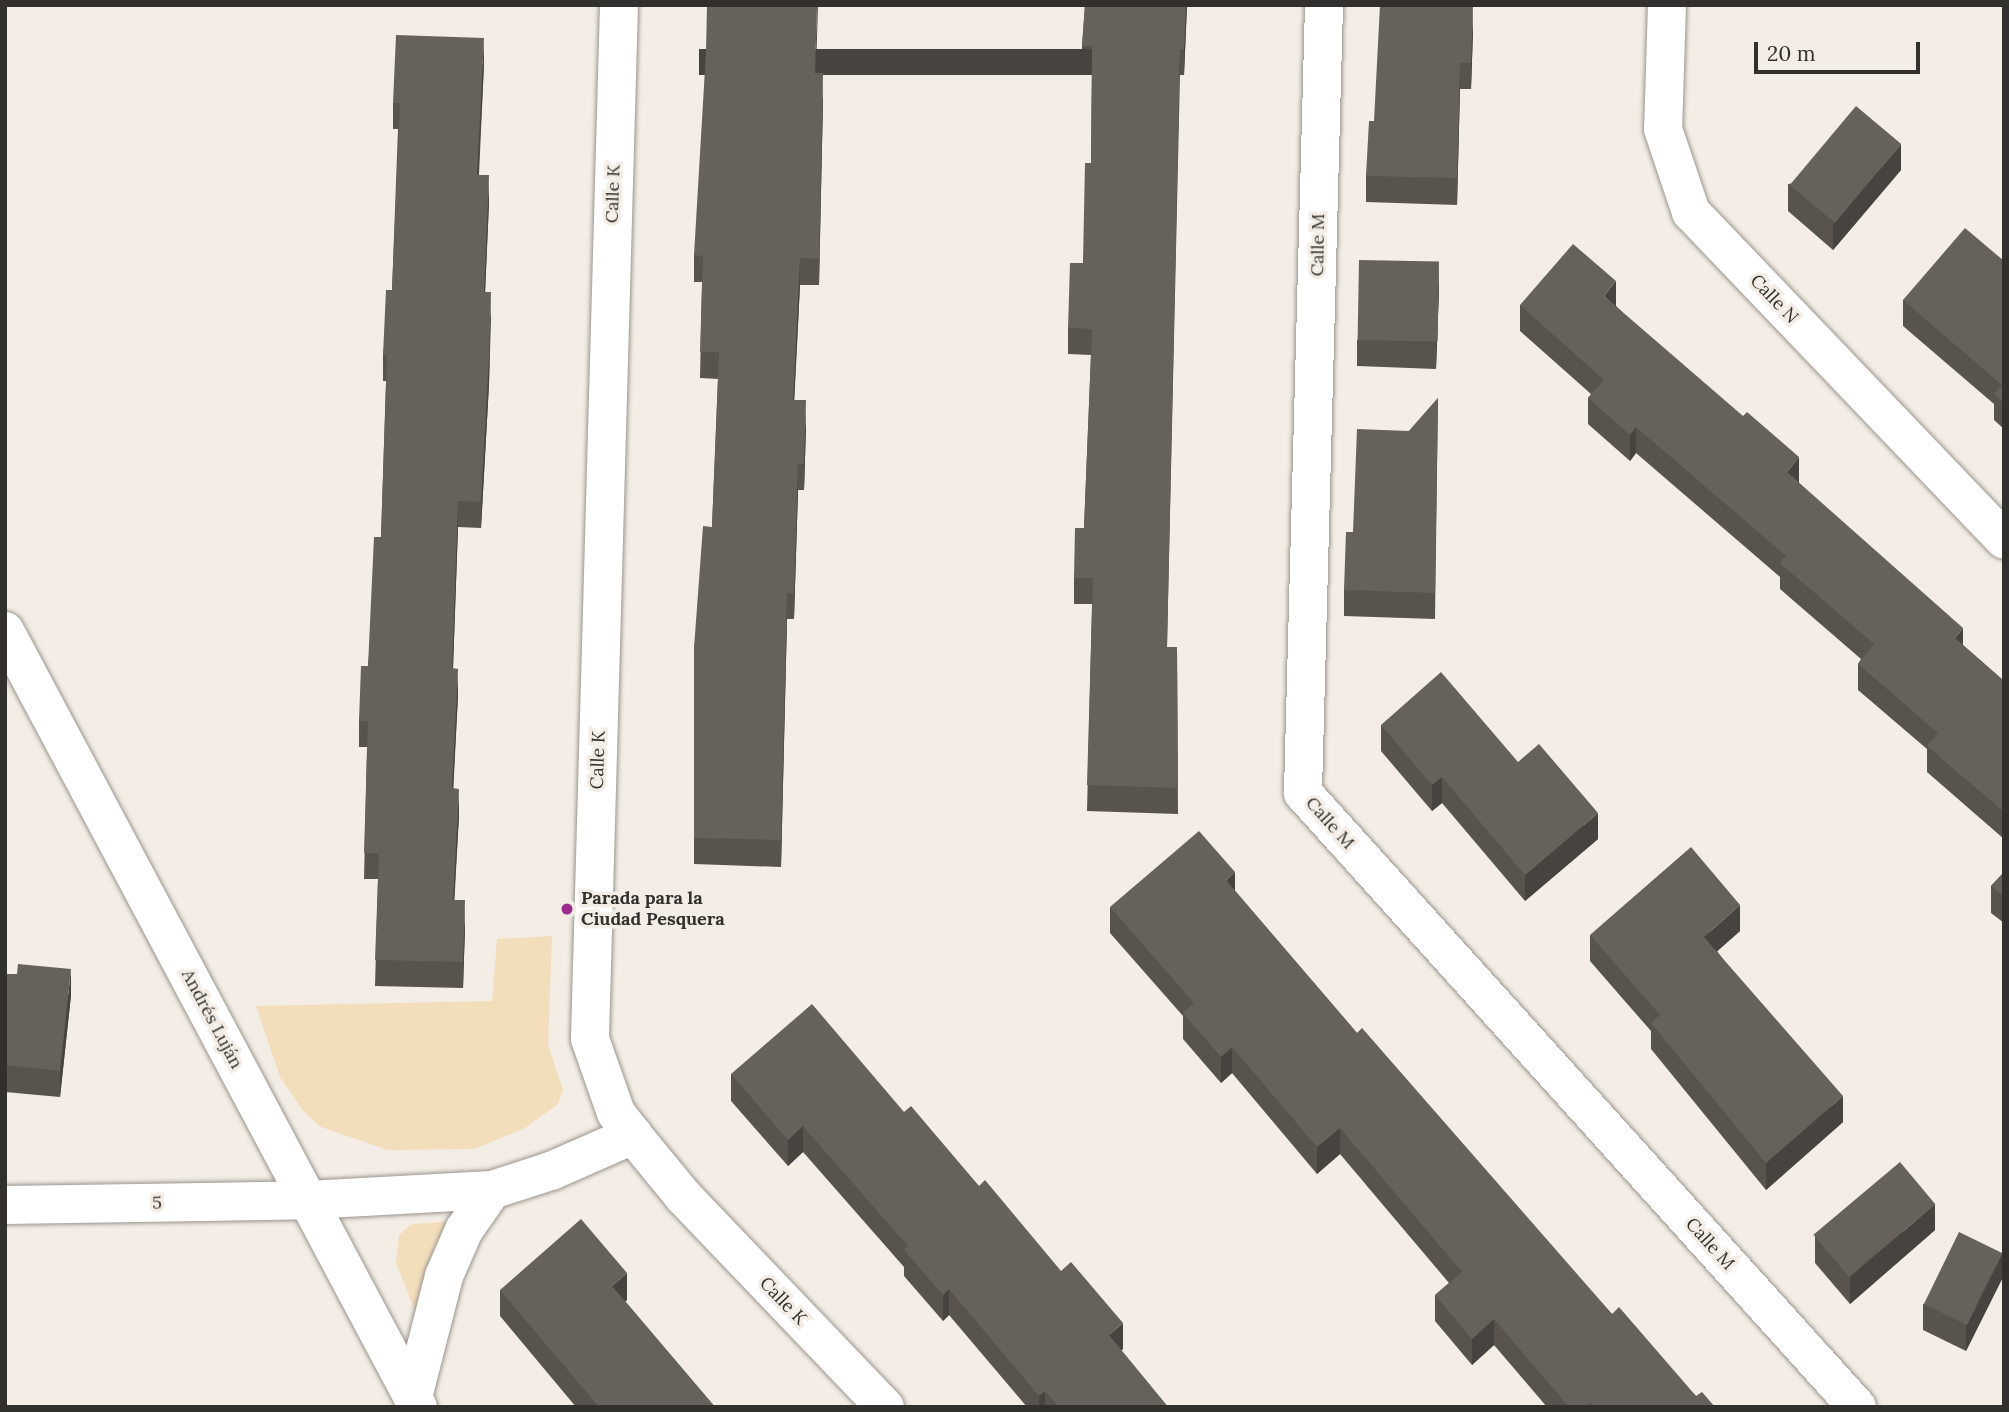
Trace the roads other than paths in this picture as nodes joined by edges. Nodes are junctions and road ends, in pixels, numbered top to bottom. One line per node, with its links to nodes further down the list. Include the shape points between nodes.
1 (619, 5): 6 (street, Calle K, via 590,1039 616,1113)
2 (1324, 5): 12 (street, Calle M, via 1303,793)
3 (1667, 5): 4 (street, Calle N, via 1663,129 1691,212)
4 (2004, 540)
5 (5, 631): 8 (street, Andrés Luján)
6 (633, 1135): 7 (street, 5, via 551,1171); 11 (street, Calle K, via 684,1197)
7 (492, 1189): 8 (street, 5); 10 (street, via 464,1230 444,1276)
8 (308, 1200): 9 (street, 5); 10 (street, Andrés Luján)
9 (5, 1205)
10 (416, 1402)
11 (885, 1407)
12 (1857, 1407)

